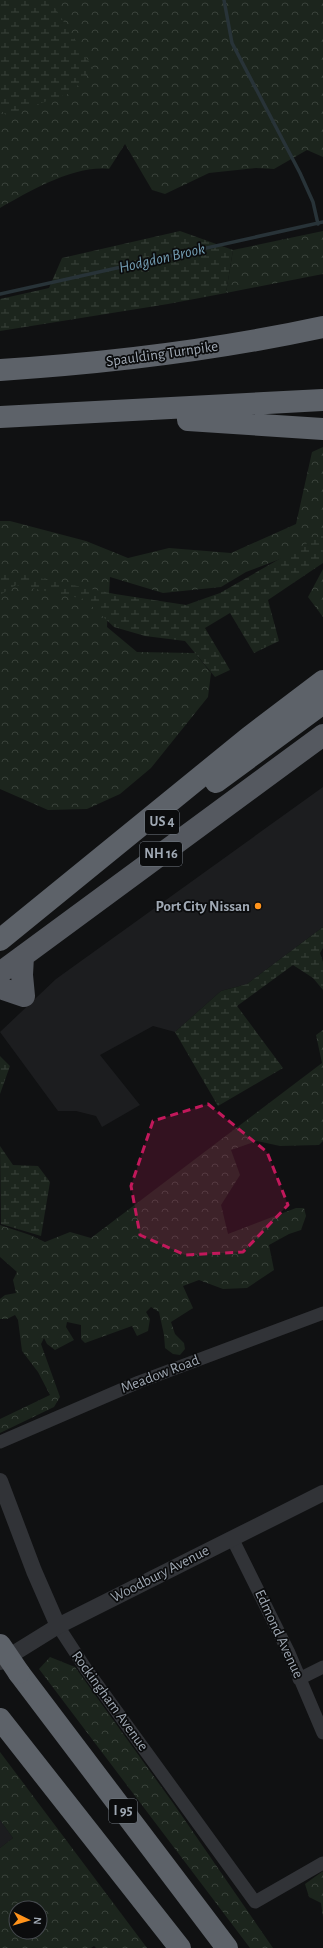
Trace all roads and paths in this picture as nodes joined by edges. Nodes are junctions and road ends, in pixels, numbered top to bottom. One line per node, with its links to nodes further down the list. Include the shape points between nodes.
1 (323, 327): 2 (highway, Spaulding Turnpike, via 157,355)
2 (0, 370)
3 (323, 400): 4 (highway)
4 (83, 412): 5 (highway); 6 (highway)
5 (0, 417)
6 (323, 429)
7 (323, 681): 10 (highway, via 248,738)
8 (323, 703): 10 (highway, US 4)
9 (323, 736): 11 (highway, NH 16)
10 (0, 940)
11 (23, 956): 12 (highway, NH 16); 13 (highway, via 24,996)
12 (0, 973)
13 (0, 988)
14 (323, 1313): 15 (street, Meadow Road, via 132,1385)
15 (0, 1442)
16 (0, 1481): 19 (street, Rockingham Avenue)
17 (323, 1493): 18 (street, Woodbury Avenue)
18 (232, 1538): 19 (street, Woodbury Avenue); 23 (street, Edmond Avenue)
19 (58, 1626): 21 (street, Woodbury Avenue); 26 (street, Rockingham Avenue, via 86,1669 255,1902)
20 (0, 1645): 28 (highway, I 95, bridge)
21 (0, 1662)
22 (323, 1667): 23 (street)
23 (300, 1679): 25 (street, Edmond Avenue)
24 (0, 1720): 27 (highway, I 95)
25 (323, 1733)
26 (323, 1863)
27 (180, 1948)
28 (227, 1948)

